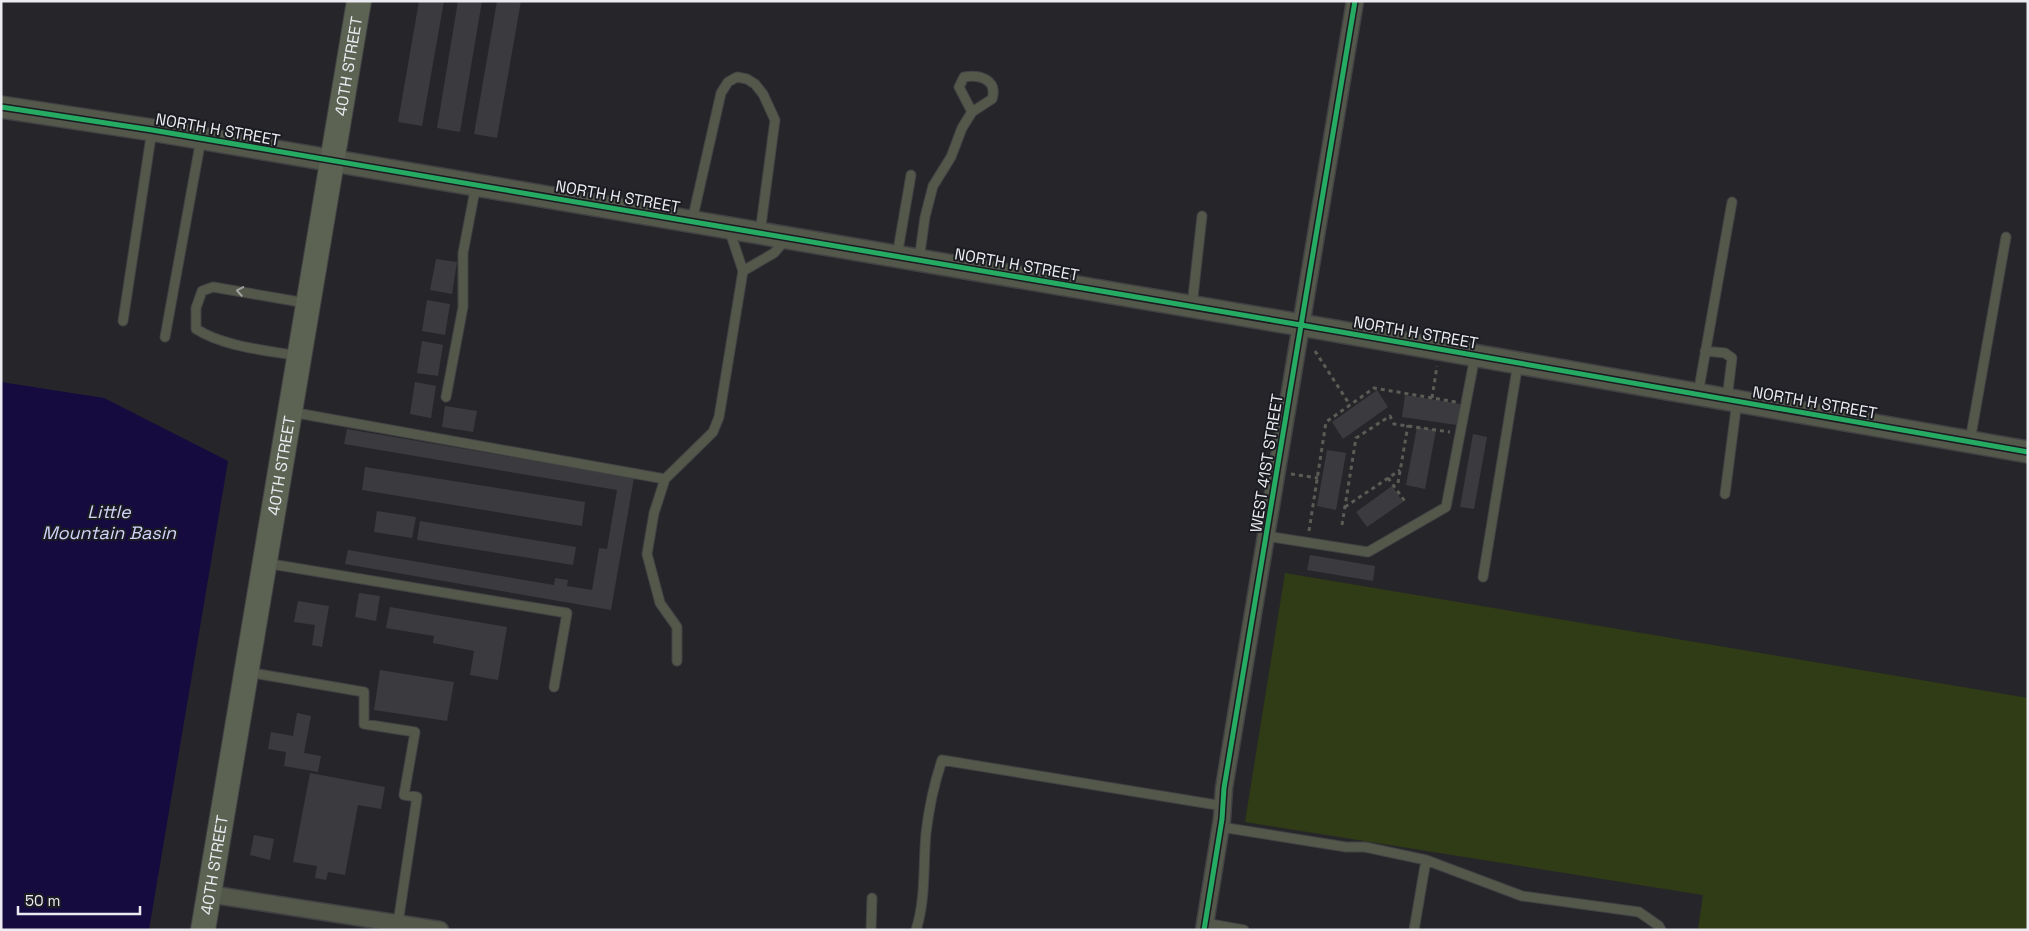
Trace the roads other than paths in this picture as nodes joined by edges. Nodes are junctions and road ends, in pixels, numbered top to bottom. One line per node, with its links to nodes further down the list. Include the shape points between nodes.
1 (359, 1): 7 (main road, 40TH STREET)
2 (1355, 1): 23 (street, WEST 41ST STREET)
3 (1, 107): 5 (street, NORTH H STREET)
4 (972, 112): 4 (lane, via 988,103 994,94 988,80 974,75 964,77 959,87); 18 (lane, via 933,186)
5 (152, 130): 6 (street, NORTH H STREET); 22 (lane)
6 (201, 139): 7 (street, NORTH H STREET); 24 (lane)
7 (333, 161): 9 (street, NORTH H STREET); 20 (main road, 40TH STREET)
8 (912, 175): 17 (lane)
9 (476, 185): 12 (street, NORTH H STREET); 30 (lane, via 463,253 462,307)
10 (1732, 202): 25 (lane)
11 (1202, 216): 21 (lane)
12 (692, 221): 13 (street, NORTH H STREET); 14 (lane, via 721,93 733,79 747,78 763,94 775,120)
13 (729, 228): 14 (street, NORTH H STREET); 19 (lane)
14 (760, 233): 16 (street, NORTH H STREET)
15 (2006, 237): 33 (lane)
16 (787, 238): 17 (street, NORTH H STREET); 19 (lane, via 774,253)
17 (897, 256): 18 (street, NORTH H STREET)
18 (919, 260): 21 (street, NORTH H STREET)
19 (743, 271): 35 (lane, via 719,417 713,432)
20 (309, 304): 26 (main road, 40TH STREET); 26 (lane, one-way to 26, via 213,287 202,291 196,308 196,329 209,337)
21 (1192, 306): 23 (street, NORTH H STREET)
22 (123, 321)
23 (1301, 325): 27 (street, NORTH H STREET); 37 (street, WEST 41ST STREET)
24 (165, 337)
25 (1706, 350): 29 (lane); 31 (lane, via 1732,358)
26 (300, 356): 32 (main road, 40TH STREET)
27 (1475, 356): 28 (street, NORTH H STREET); 37 (lane, via 1446,508 1368,552)
28 (1518, 363): 29 (street, NORTH H STREET); 39 (lane)
29 (1698, 394): 31 (street, NORTH H STREET)
30 (446, 397)
31 (1732, 400): 33 (street, NORTH H STREET); 36 (lane)
32 (291, 412): 35 (lane); 38 (main road, 40TH STREET)
33 (1970, 442): 34 (street, NORTH H STREET)
34 (2028, 452)
35 (665, 479): 40 (lane, via 654,513 647,554 660,603 677,628)
36 (1725, 494)
37 (1266, 536): 43 (street, WEST 41ST STREET)
38 (265, 563): 41 (main road, 40TH STREET); 42 (lane, via 567,613)
39 (1483, 577)
40 (678, 661)
41 (247, 672): 46 (main road, 40TH STREET); 48 (lane, via 364,692 364,724 415,732 404,795 417,797)
42 (554, 687)
43 (1223, 806): 44 (street, WEST 41ST STREET); 53 (lane, via 942,760 932,790 922,913)
44 (1221, 827): 45 (lane, via 1346,847 1365,847); 49 (street, WEST 41ST STREET)
45 (1426, 860): 55 (lane); 56 (lane, via 1522,896 1640,912)
46 (209, 894): 48 (street); 50 (main road, 40TH STREET)
47 (872, 898): 52 (lane)
48 (398, 923): 51 (street)
49 (1204, 926): 54 (lane)
50 (203, 930)
51 (440, 930)
52 (871, 930)
53 (916, 930)
54 (1244, 930)
55 (1414, 930)
56 (1660, 930)

